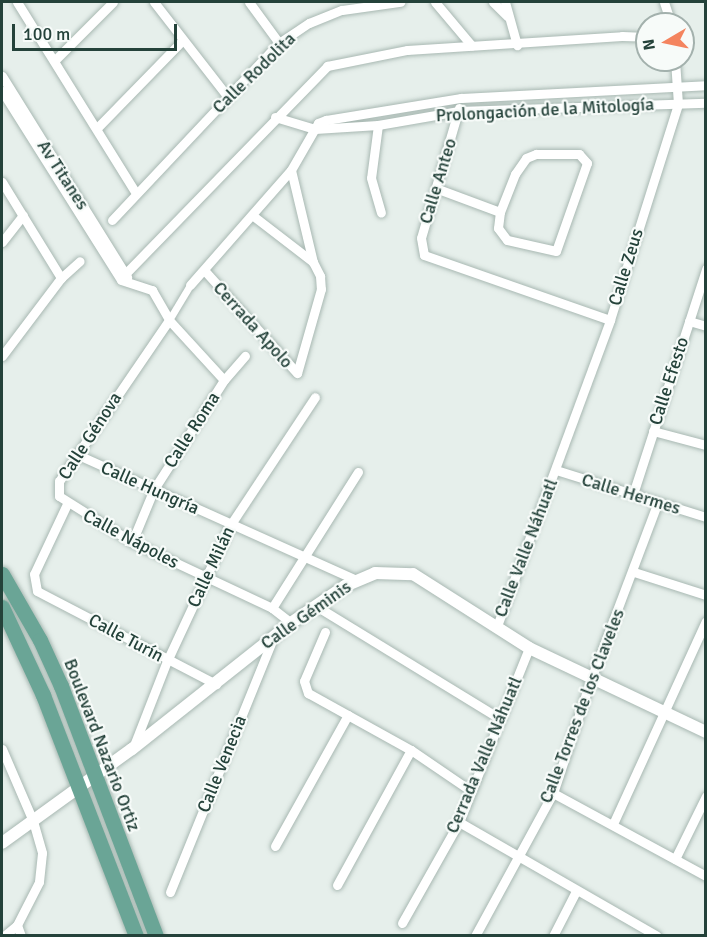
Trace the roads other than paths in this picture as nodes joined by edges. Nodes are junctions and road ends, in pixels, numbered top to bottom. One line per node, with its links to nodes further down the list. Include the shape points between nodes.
1 (17, 2): 17 (street)
2 (113, 2): 17 (street)
3 (154, 2): 13 (street)
4 (249, 2): 14 (street)
5 (337, 2): 10 (street)
6 (400, 2): 10 (street, Calle Rodolita)
7 (435, 2): 16 (street)
8 (493, 2): 11 (street)
9 (505, 2): 11 (street)
10 (342, 10): 14 (street, Calle Rodolita, via 309,23)
11 (507, 16): 15 (street)
12 (635, 37): 15 (street)
13 (183, 40): 23 (street); 30 (street)
14 (279, 43): 23 (street, Calle Rodolita)
15 (517, 45): 16 (street)
16 (472, 46): 28 (street, via 407,50 327,66)
17 (55, 60): 30 (street)
18 (676, 72): 21 (street, Calle Zeus)
19 (2, 76): 47 (street, Av Titanes)
20 (705, 85): 21 (street, Prolongación de la Mitología)
21 (677, 87): 24 (street, Prolongación de la Mitología); 26 (street, Calle Zeus)
22 (2, 91): 47 (street, Av Titanes, via 121,280)
23 (228, 97): 35 (street, Calle Rodolita)
24 (461, 98): 27 (street, Calle Anteo); 31 (street, Prolongación de la Mitología, via 342,116 318,123)
25 (705, 103): 26 (street, Prolongación de la Mitología)
26 (678, 104): 27 (street, Prolongación de la Mitología); 50 (street, Calle Zeus)
27 (459, 111): 29 (street, Prolongación de la Mitología); 34 (street, Calle Anteo)
28 (275, 117): 31 (street); 47 (street)
29 (378, 125): 31 (street, Prolongación de la Mitología); 37 (street, via 371,178)
30 (97, 128): 35 (street)
31 (315, 129): 32 (street, Cerrada Apolo)
32 (291, 170): 38 (street, Cerrada Apolo); 43 (street, Cerrada Apolo)
33 (2, 182): 39 (street)
34 (438, 189): 36 (street); 50 (street, Calle Anteo, via 420,245 430,260)
35 (136, 193): 40 (street, Calle Rodolita)
36 (500, 212): 36 (street, via 526,158 579,154 585,159 586,170 556,251 502,237 498,228)
37 (381, 213)
38 (252, 214): 43 (street); 45 (street, Cerrada Apolo)
39 (22, 215): 41 (street); 46 (street)
40 (112, 220)
41 (2, 242)
42 (80, 261): 46 (street)
43 (313, 262): 45 (street, Cerrada Apolo, via 321,276 321,289 297,374)
44 (705, 269): 51 (street, Calle Efesto)
45 (204, 270): 48 (street, Cerrada Apolo)
46 (61, 278): 53 (street)
47 (127, 278): 49 (street, via 152,290)
48 (189, 285): 49 (street)
49 (169, 320): 55 (street); 59 (street, Calle Génova)
50 (610, 320): 60 (street, Calle Zeus)
51 (688, 321): 52 (street); 57 (street, Calle Efesto)
52 (705, 326)
53 (2, 356)
54 (245, 356): 55 (street, Calle Roma)
55 (225, 380): 62 (street, Calle Roma)
56 (315, 397): 67 (street, Calle Milán)
57 (653, 431): 58 (street); 63 (street, Calle Efesto)
58 (705, 445)
59 (76, 454): 62 (street, Calle Hungría); 65 (street, Calle Génova, via 57,490)
60 (556, 470): 63 (street, Calle Hermes); 82 (street, Calle Valle Náhuatl)
61 (358, 472): 69 (street)
62 (153, 489): 67 (street, Calle Hungría); 68 (street, Calle Roma)
63 (633, 494): 64 (street, Calle Hermes)
64 (658, 502): 66 (street, Calle Hermes); 70 (street, Calle Torres de los Claveles)
65 (67, 504): 68 (street, Calle Nápoles); 74 (street, Calle Génova, via 34,574)
66 (705, 518)
67 (231, 524): 69 (street, Calle Hungría); 72 (street, Calle Milán)
68 (132, 542): 72 (street, Calle Nápoles)
69 (303, 556): 73 (street, Calle Hungría); 78 (street)
70 (634, 572): 75 (street); 88 (street, Calle Torres de los Claveles)
71 (2, 574): 97 (main road, Boulevard Nazario Ortiz, via 40,640)
72 (205, 578): 78 (street, Calle Nápoles); 87 (street, Calle Milán)
73 (356, 580): 76 (street, Calle Géminis); 82 (street, Calle Géminis, via 392,571 413,574)
74 (37, 591): 87 (street, Calle Turín)
75 (705, 595)
76 (316, 606): 80 (street, Calle Géminis); 92 (street)
77 (2, 607): 85 (main road, Boulevard Nazario Ortiz)
78 (272, 608): 80 (street, Calle Nápoles)
79 (705, 621): 90 (street)
80 (291, 623): 84 (street, Calle Géminis)
81 (2, 624): 85 (street)
82 (497, 626): 86 (street, Calle Géminis)
83 (325, 632): 91 (street, via 304,681 308,693)
84 (274, 637): 89 (street, Calle Géminis); 112 (street, Calle Venecia)
85 (19, 639): 98 (main road, Boulevard Nazario Ortiz)
86 (529, 648): 88 (street, Calle Géminis); 92 (street, Cerrada Valle Náhuatl)
87 (167, 661): 89 (street, Calle Turín); 95 (street, Calle Milán)
88 (591, 679): 90 (street, Calle Géminis); 100 (street, Calle Torres de los Claveles)
89 (216, 684): 95 (street, Calle Géminis)
90 (664, 713): 93 (street, Calle Géminis); 104 (street)
91 (348, 715): 96 (street); 106 (street)
92 (499, 718): 99 (street, Cerrada Valle Náhuatl)
93 (705, 732)
94 (2, 749): 102 (street)
95 (132, 749): 97 (street, Calle Géminis)
96 (411, 750): 99 (street); 110 (street)
97 (95, 775): 98 (street, Calle Géminis); 119 (main road, Boulevard Nazario Ortiz)
98 (78, 786): 102 (street, Calle Géminis); 118 (main road, Boulevard Nazario Ortiz)
99 (471, 791): 103 (street, Cerrada Valle Náhuatl)
100 (553, 793): 104 (street); 107 (street, Calle Torres de los Claveles)
101 (705, 796): 108 (street)
102 (33, 821): 105 (street, Calle Géminis); 114 (street, via 42,853 42,871)
103 (459, 822): 107 (street); 113 (street, Cerrada Valle Náhuatl)
104 (613, 824): 108 (street)
105 (2, 843)
106 (275, 846)
107 (519, 855): 111 (street); 120 (street, Calle Torres de los Claveles)
108 (675, 859): 109 (street)
109 (705, 876)
110 (337, 885)
111 (576, 891): 115 (street); 121 (street)
112 (170, 892)
113 (402, 923)
114 (17, 925): 116 (street); 117 (street)
115 (640, 931): 122 (street)
116 (4, 936)
117 (21, 936)
118 (136, 936)
119 (156, 936)
120 (475, 936)
121 (553, 936)
122 (657, 936)

